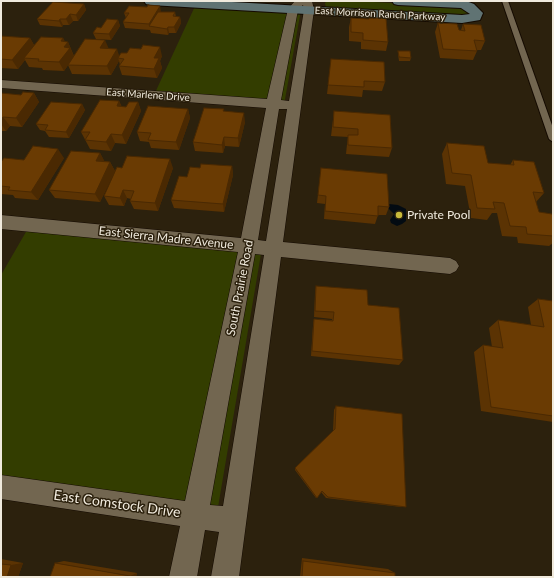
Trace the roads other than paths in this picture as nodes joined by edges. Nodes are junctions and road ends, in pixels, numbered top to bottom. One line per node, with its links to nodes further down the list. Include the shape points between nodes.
1 (150, 1): 4 (street, East Morrison Ranch Parkway)
2 (398, 1): 5 (street, East Morrison Ranch Parkway, via 463,4 477,14 475,17 462,19)
3 (504, 1): 9 (lane)
4 (234, 3): 5 (street, East Morrison Ranch Parkway)
5 (303, 5): 7 (street, South Prairie Road); 8 (street)
6 (1, 84): 7 (street, East Marlene Drive)
7 (273, 104): 8 (street, East Marlene Drive); 11 (street, South Prairie Road)
8 (295, 106): 12 (street)
9 (553, 138)
10 (1, 222): 11 (street, East Sierra Madre Avenue)
11 (248, 246): 12 (street, East Sierra Madre Avenue); 15 (street, South Prairie Road)
12 (274, 249): 13 (street, East Sierra Madre Avenue); 16 (street)
13 (450, 266)
14 (1, 487): 15 (street, East Comstock Drive)
15 (194, 515): 16 (street, East Comstock Drive); 17 (street, South Prairie Road)
16 (234, 521): 18 (street)
17 (183, 577)
18 (226, 577)

